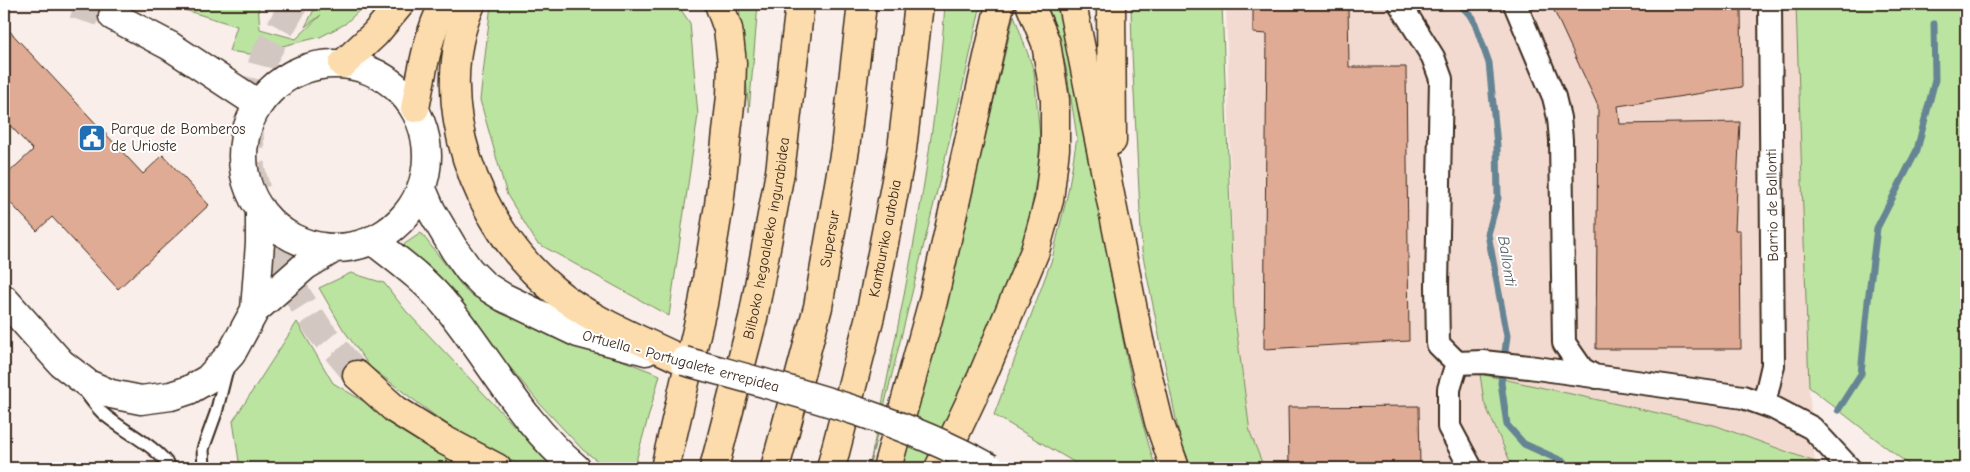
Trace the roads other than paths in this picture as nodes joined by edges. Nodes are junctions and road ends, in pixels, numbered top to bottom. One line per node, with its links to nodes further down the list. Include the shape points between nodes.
1 (400, 4): 16 (highway, via 375,34)
2 (444, 4): 18 (highway, via 426,56)
3 (470, 4): 28 (highway, via 462,23 456,64 457,111 464,148 476,184 496,224 521,258 554,290 586,313)
4 (719, 4): 39 (highway, via 728,29 732,63 719,205 703,304)
5 (800, 4): 40 (highway, Bilboko hegoaldeko ingurabidea, via 780,172 753,318)
6 (862, 4): 41 (highway, Supersur, via 846,150 818,307)
7 (919, 4): 42 (highway, Kantauriko autobia, via 902,149 870,316)
8 (1000, 4): 43 (highway, via 933,301)
9 (1030, 4): 44 (highway, via 1046,44 1055,100 1055,149 1050,192 1035,252)
10 (1072, 4): 21 (highway)
11 (1111, 4): 21 (highway, via 1112,139)
12 (1400, 4): 30 (street, via 1433,57 1441,79 1438,344)
13 (1514, 4): 26 (street, via 1554,97 1559,118)
14 (1770, 4): 34 (street, Barrio de Ballonti, via 1773,365)
15 (113, 16): 17 (street, via 170,46)
16 (343, 64): 17 (street, via 319,65 298,71 279,82); 18 (street, via 362,67 385,78 403,92)
17 (258, 104): 20 (street, via 247,127 243,155 247,182)
18 (415, 108): 19 (street, via 425,131 428,162)
19 (422, 189): 22 (street, via 409,211 392,228); 28 (street, Ortuella - Portugalete errepidea, via 454,249 484,285 578,333)
20 (260, 209): 23 (street, via 274,225 290,236 311,245); 25 (street)
21 (1118, 232): 46 (highway, via 1139,340 1159,422)
22 (372, 240): 23 (street); 38 (street, via 412,270 448,307 519,407)
23 (333, 248): 25 (street, via 305,266)
24 (4, 299): 29 (street)
25 (255, 310): 27 (street)
26 (1562, 322): 31 (street, via 1549,354); 33 (street, via 1564,343 1572,357)
27 (231, 354): 29 (street, via 208,379 189,390 141,400 111,394 88,384); 36 (lane, via 203,449)
28 (672, 356): 45 (street, Ortuella - Portugalete errepidea, bridge, via 885,420 958,450)
29 (61, 363): 35 (lane, via 105,416 137,436)
30 (1457, 363): 31 (street); 47 (street, via 1449,389 1449,427)
31 (1530, 367): 33 (street)
32 (357, 375): 37 (highway, via 396,410)
33 (1596, 378): 34 (street, via 1743,397)
34 (1764, 404): 48 (street, via 1812,428)
35 (171, 468)
36 (204, 468)
37 (498, 468)
38 (576, 468)
39 (665, 468)
40 (714, 468)
41 (775, 468)
42 (831, 468)
43 (887, 468)
44 (940, 468)
45 (990, 468)
46 (1175, 468)
47 (1470, 468)
48 (1849, 468)

